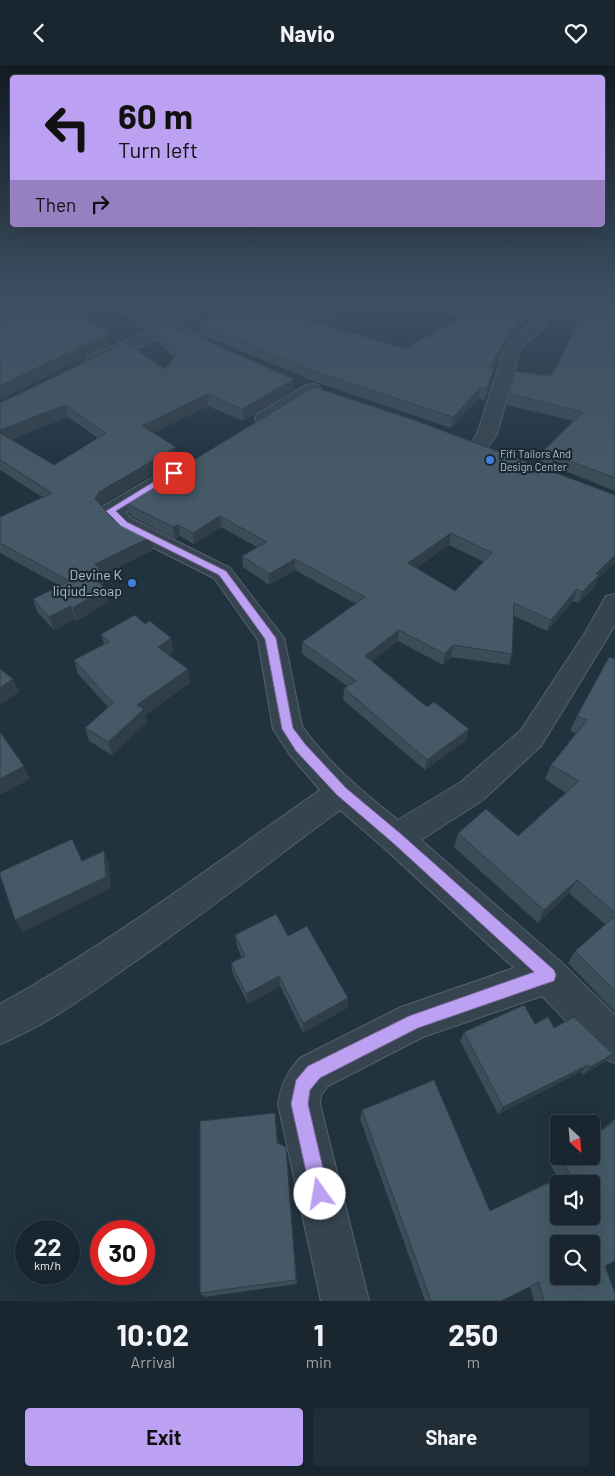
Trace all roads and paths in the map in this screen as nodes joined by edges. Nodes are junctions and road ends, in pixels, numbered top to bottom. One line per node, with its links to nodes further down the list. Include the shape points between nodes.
1 (104, 359): 3 (street)
2 (509, 359): 6 (street, via 488,434)
3 (83, 367)
4 (312, 388): 5 (street)
5 (249, 428)
6 (479, 446)
7 (200, 457): 9 (street, via 111,511 124,524 222,573 271,638 288,729 300,747)
8 (615, 603): 10 (street, via 531,739 472,791)
9 (341, 791): 10 (street); 12 (street, via 156,927 69,986)
10 (396, 838): 11 (street)
11 (548, 975): 13 (street); 14 (street, via 415,1021 314,1072 302,1086 299,1104)
12 (0, 1025)
13 (615, 1043)
14 (345, 1301)

